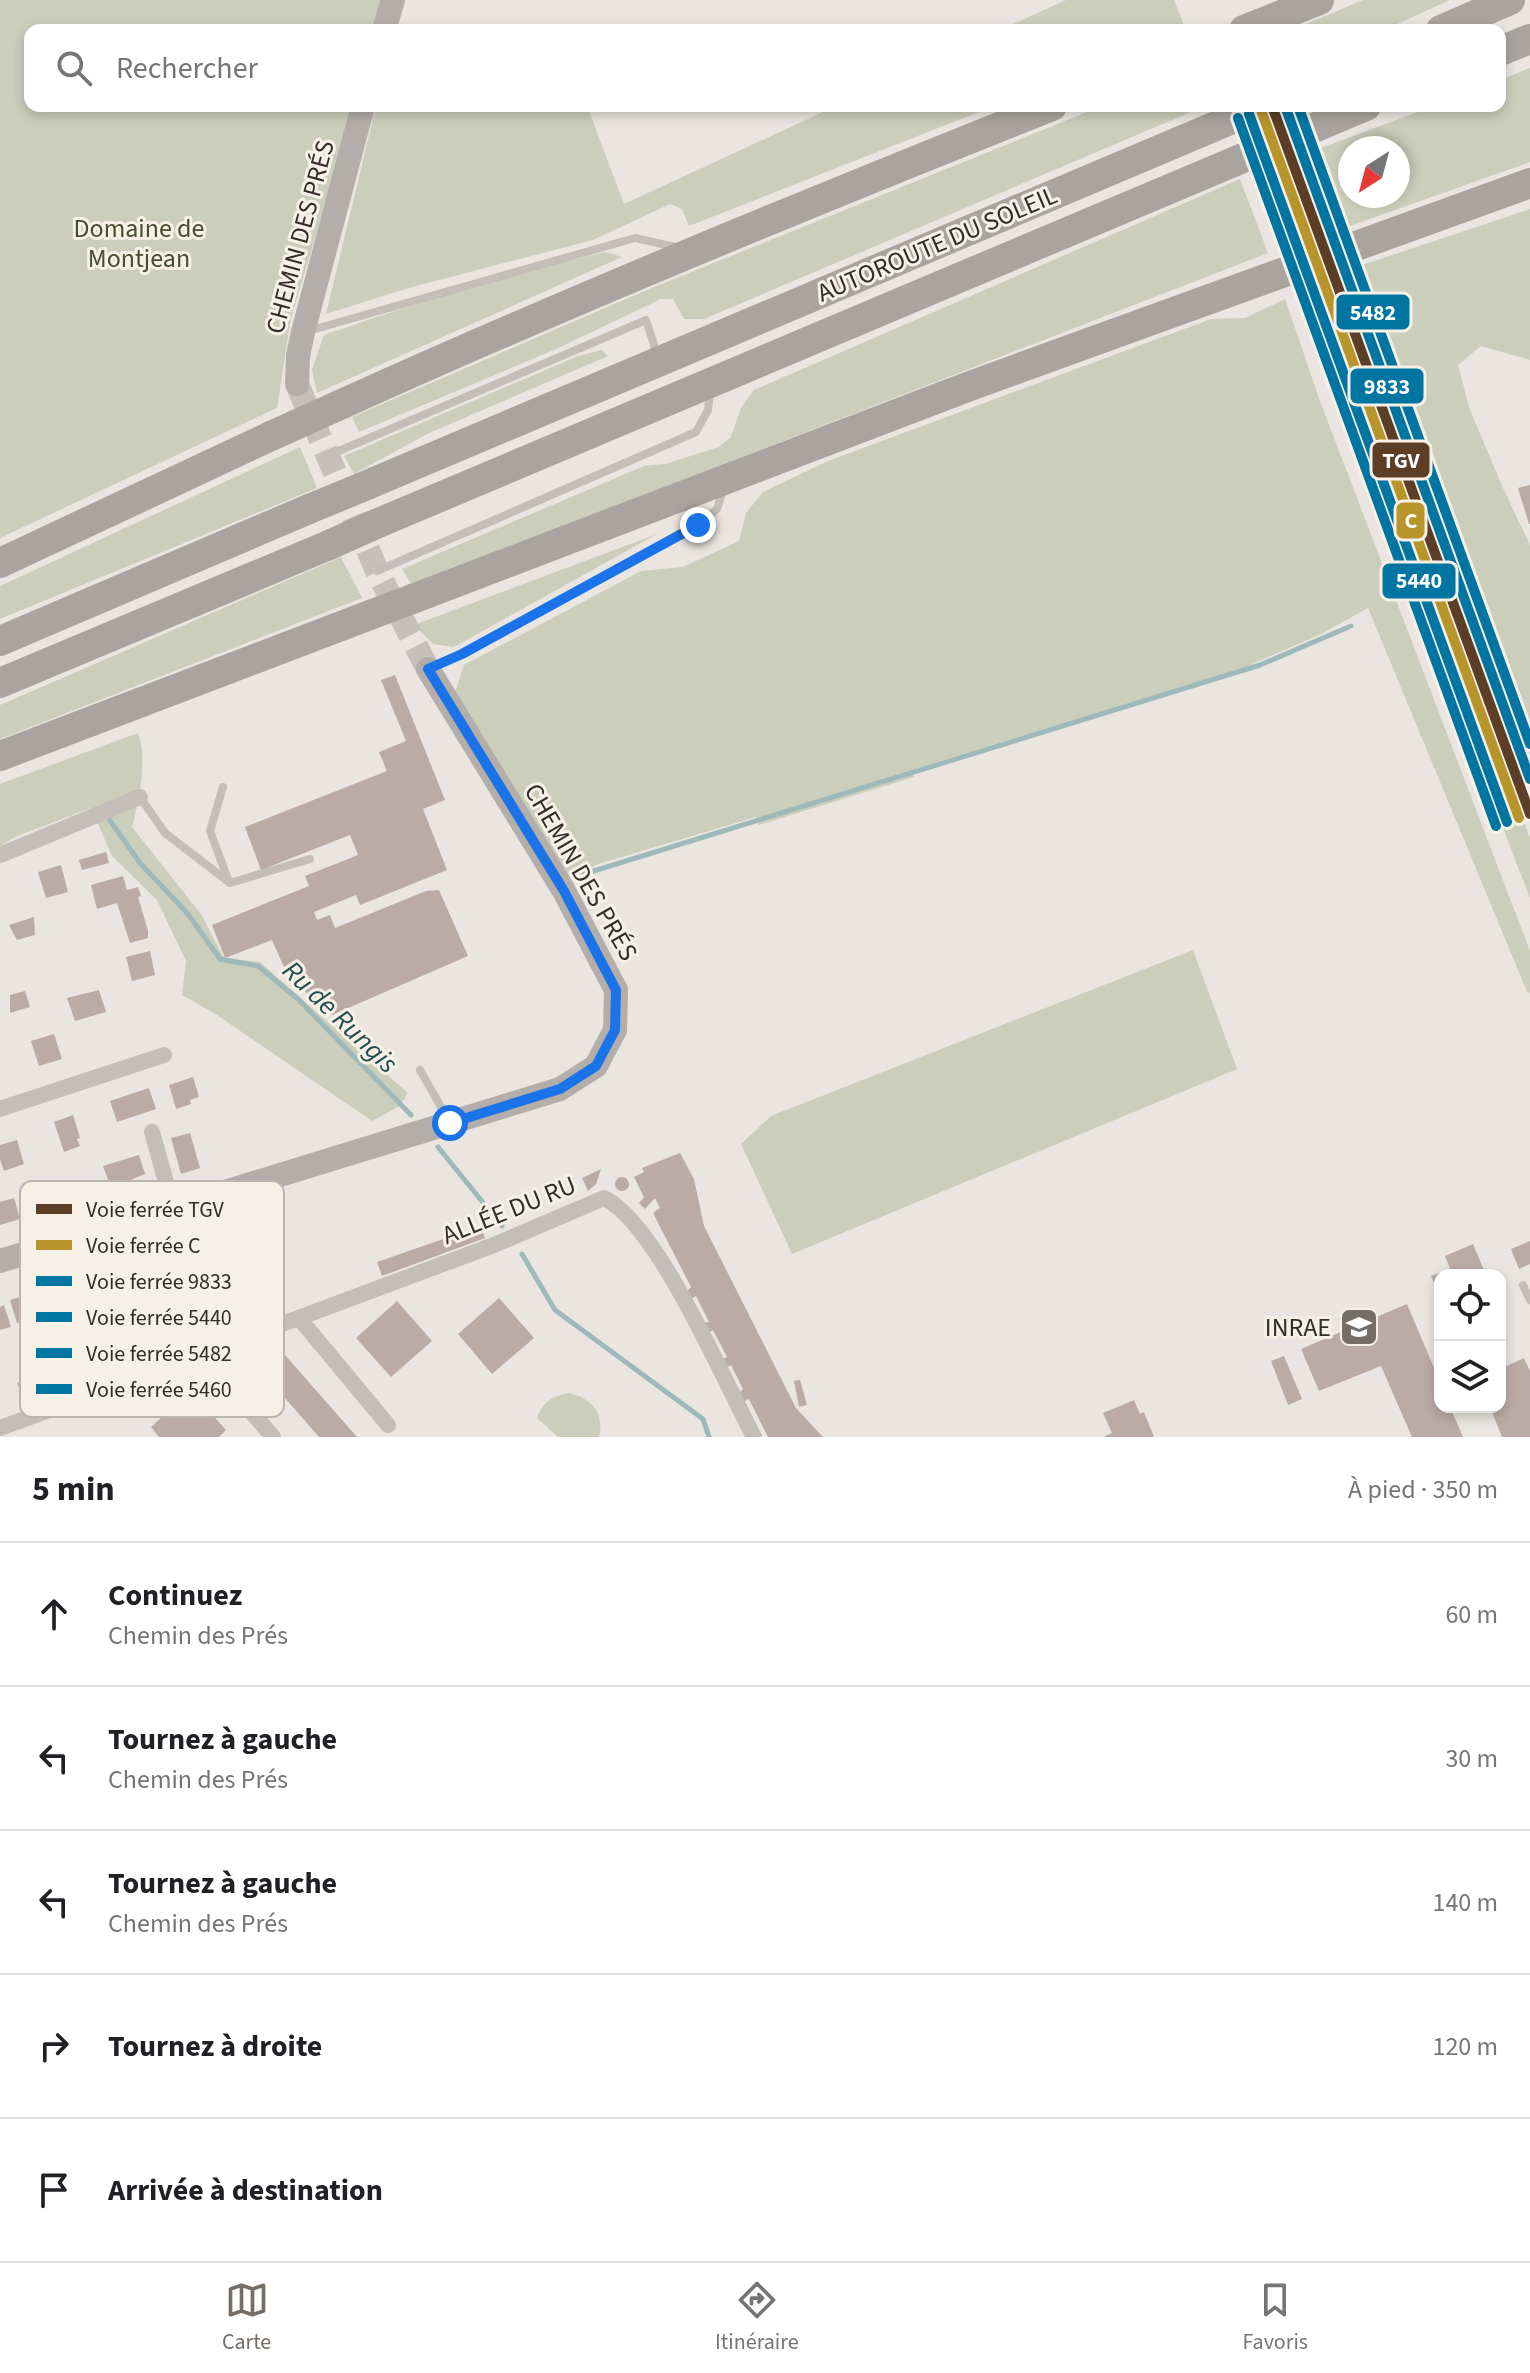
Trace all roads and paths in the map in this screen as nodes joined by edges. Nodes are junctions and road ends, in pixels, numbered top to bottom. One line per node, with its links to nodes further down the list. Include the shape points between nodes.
1 (393, 0): 4 (street)
2 (1319, 0): 5 (highway)
3 (1510, 0): 6 (highway)
4 (386, 24)
5 (1259, 24)
6 (1455, 24)
7 (1530, 39): 8 (highway)
8 (1506, 49)
9 (361, 112): 15 (street, CHEMIN DES PRÉS)
10 (1037, 112): 14 (highway)
11 (1249, 112): 16 (highway, AUTOROUTE DU SOLEIL)
12 (1352, 112): 17 (highway, AUTOROUTE DU SOLEIL)
13 (1530, 183): 20 (highway)
14 (692, 251): 15 (lane, via 635,238); 21 (highway, bridge, via 495,334)
15 (303, 332): 18 (street, CHEMIN DES PRÉS)
16 (660, 361): 19 (lane, via 646,320); 23 (highway, AUTOROUTE DU SOLEIL, bridge)
17 (712, 382): 22 (lane, via 708,410 696,432); 25 (highway, AUTOROUTE DU SOLEIL, bridge)
18 (297, 384)
19 (327, 456)
20 (726, 480): 24 (lane, via 717,509 698,525); 26 (highway, bridge)
21 (0, 563)
22 (377, 571)
23 (0, 641)
24 (428, 669): 35 (street, CHEMIN DES PRÉS, via 564,891 616,990 615,1030 596,1066 560,1089)
25 (0, 683)
26 (0, 756)
27 (223, 787): 31 (lane, via 210,831)
28 (140, 797): 29 (street); 31 (lane, via 165,833)
29 (0, 855)
30 (310, 859): 31 (lane)
31 (230, 883)
32 (164, 1055): 34 (street)
33 (420, 1070): 35 (lane)
34 (0, 1109)
35 (450, 1123): 38 (street, CHEMIN DES PRÉS)
36 (152, 1132): 37 (street)
37 (166, 1181)
38 (259, 1181)
39 (20, 1255): 40 (street, CHEMIN DES PRÉS)
40 (0, 1261)
41 (1523, 1285): 42 (lane)
42 (1530, 1300)
43 (299, 1318): 44 (street, ALLÉE DU RU); 47 (street); 50 (street, ALLÉE DU RU, via 604,1198 633,1221 656,1252)
44 (284, 1324)
45 (30, 1417): 48 (street, ALLÉE DU RU)
46 (256, 1417): 49 (street)
47 (388, 1425)
48 (0, 1428)
49 (273, 1437)
50 (754, 1437)

